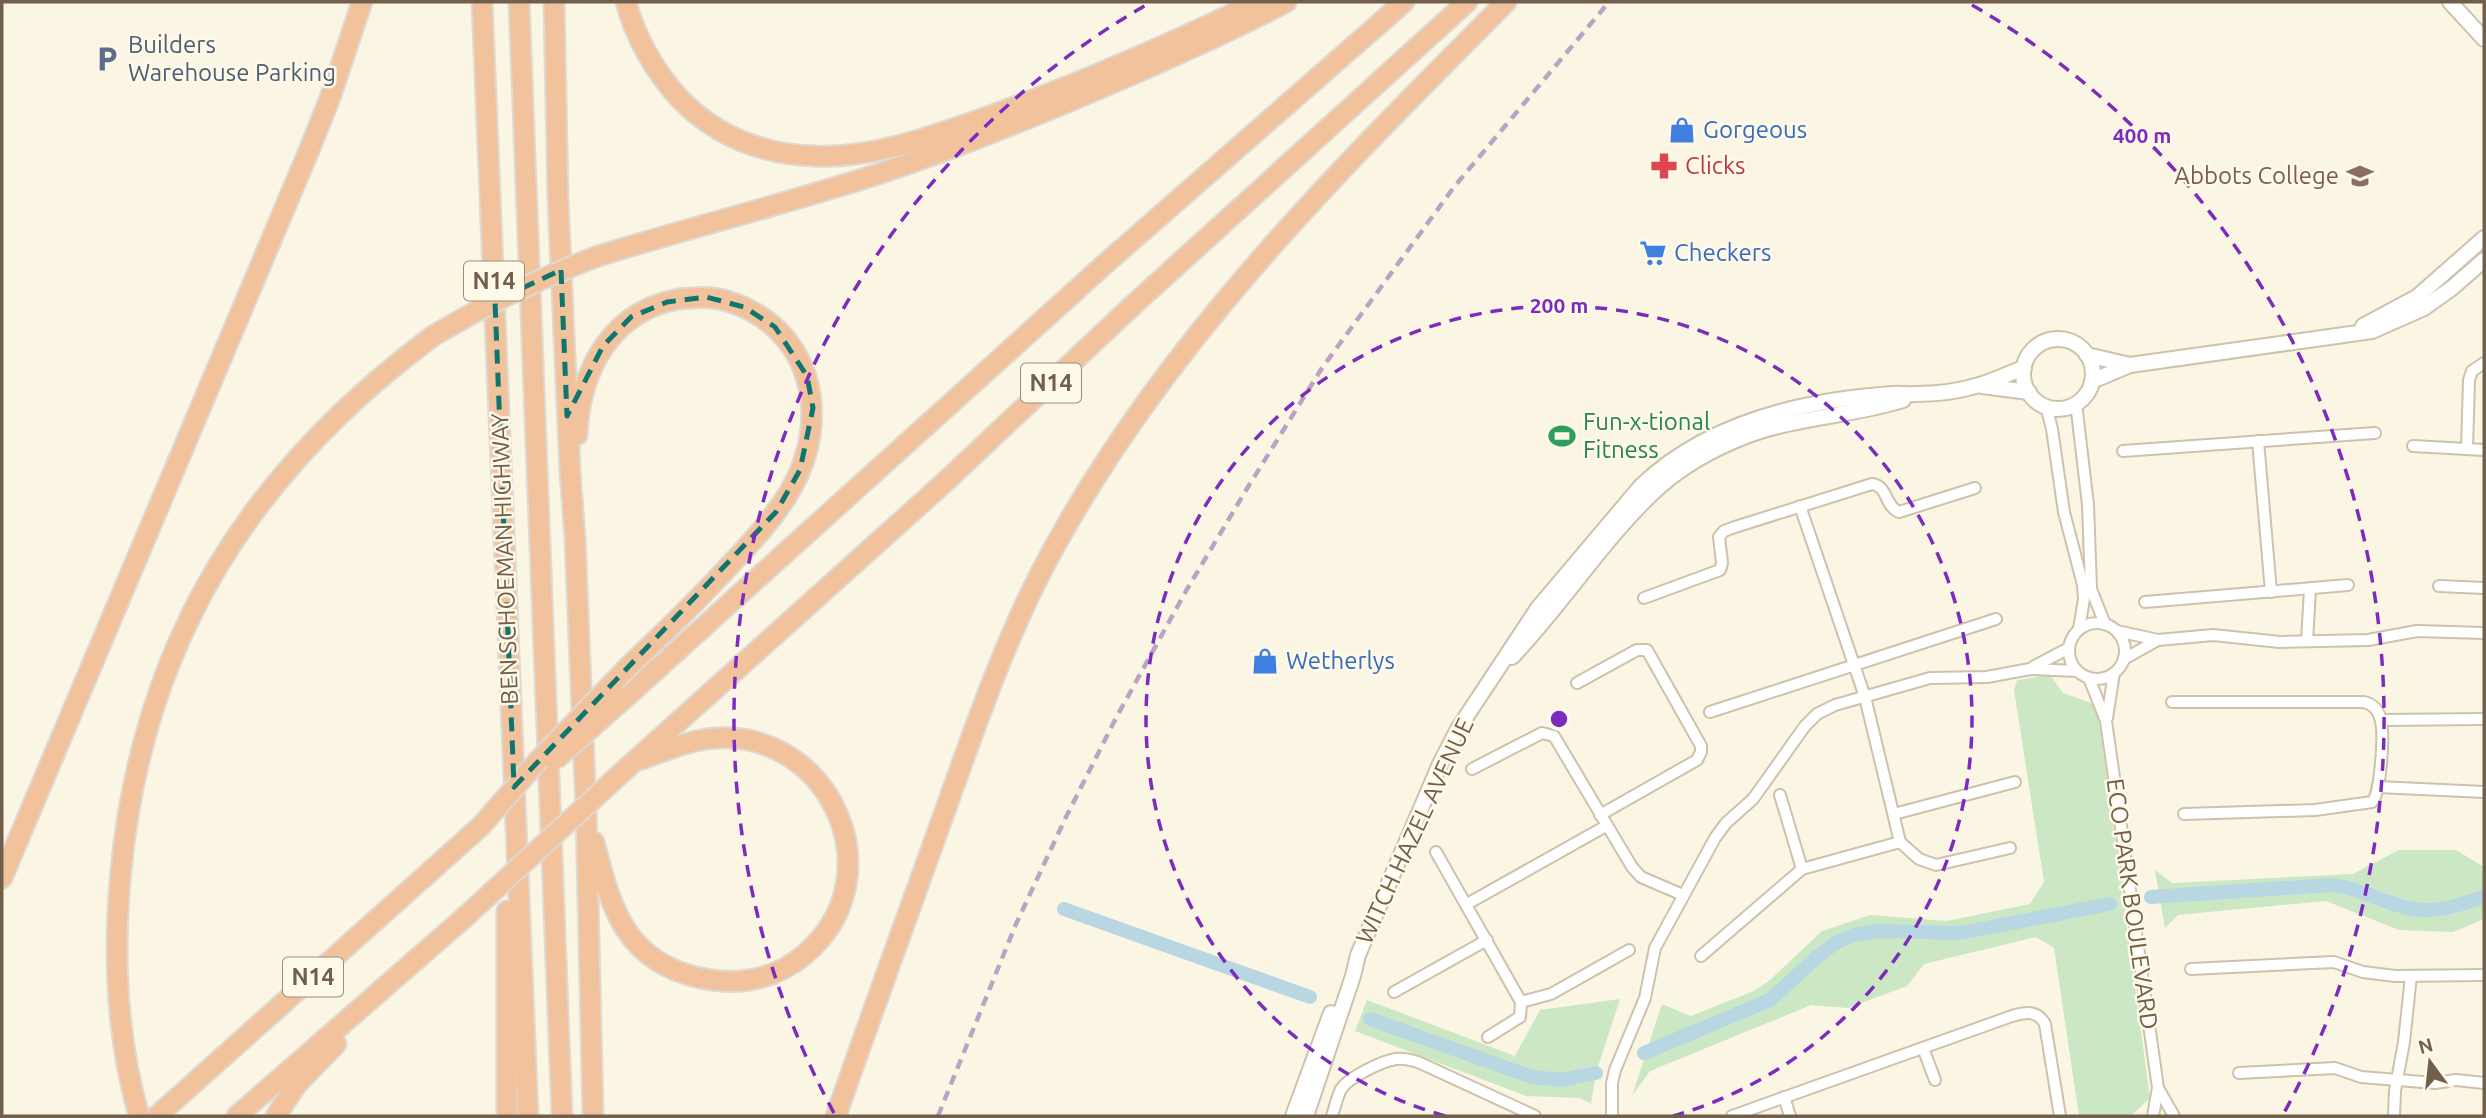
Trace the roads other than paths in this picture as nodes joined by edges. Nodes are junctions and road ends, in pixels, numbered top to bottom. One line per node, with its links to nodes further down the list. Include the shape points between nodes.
1 (362, 2): 79 (highway, via 309,153)
2 (482, 2): 62 (highway, BEN SCHOEMAN HIGHWAY / N14)
3 (519, 2): 106 (highway, BEN SCHOEMAN HIGHWAY / N14)
4 (554, 2): 33 (highway, via 558,199)
5 (626, 2): 6 (highway, via 655,68 690,110 734,139 782,153 814,156 871,151 951,130 1082,81)
6 (1258, 2)
7 (1286, 2): 100 (highway, bridge, via 1193,48 961,146 556,272 433,336 358,396 265,495 227,550 172,653 138,757 126,818 115,961 126,1067)
8 (1404, 2): 73 (highway, N14, bridge, via 1105,264)
9 (1467, 2): 63 (highway, N14)
10 (1506, 2): 108 (highway, via 1319,196 1204,325 1110,454 1015,628)
11 (2451, 2): 12 (street)
12 (2484, 38)
13 (2484, 239): 15 (street, via 2417,297)
14 (2484, 260): 15 (street, via 2410,316 2372,331)
15 (2350, 333): 18 (street)
16 (2087, 355): 18 (street); 19 (street, via 2069,341 2049,340 2032,351); 20 (street)
17 (2484, 363): 28 (street, via 2472,371 2469,380)
18 (2130, 365): 20 (street)
19 (2024, 368): 21 (street, WITCH HAZEL AVENUE); 22 (street)
20 (2092, 381): 23 (street, via 2087,394)
21 (1978, 385): 22 (street, WITCH HAZEL AVENUE); 85 (street, WITCH HAZEL AVENUE, via 1916,394 1772,428 1717,449 1660,486 1496,673 1458,729)
22 (2029, 392): 24 (street)
23 (2076, 403): 24 (street); 42 (street, via 2088,505 2091,589)
24 (2046, 406): 43 (street, via 2064,512 2083,585)
25 (2375, 433): 26 (street)
26 (2258, 441): 30 (street); 38 (street)
27 (2413, 446): 28 (street)
28 (2468, 449): 29 (street)
29 (2484, 450)
30 (2123, 451)
31 (1975, 488): 32 (street, via 1899,512 1875,484)
32 (1800, 506): 39 (street, via 1724,531 1719,537 1720,570); 50 (street)
33 (575, 538): 69 (highway); 73 (highway, bridge, via 582,397 603,346 615,332 649,307 706,298 744,307 775,327 799,359 811,391 812,428 791,490 757,537)
34 (2348, 585): 37 (street)
35 (2439, 586): 36 (street)
36 (2484, 588)
37 (2310, 589): 38 (street); 47 (street)
38 (2271, 592): 40 (street)
39 (1644, 598)
40 (2145, 601)
41 (1996, 619): 50 (street)
42 (2105, 624): 43 (street, via 2091,623); 44 (street)
43 (2079, 629): 48 (street)
44 (2117, 631): 46 (street); 49 (street)
45 (2484, 633): 47 (street, via 2417,631 2368,640)
46 (2158, 640): 47 (street, via 2213,635); 49 (street)
47 (2307, 641)
48 (2068, 648): 51 (street); 52 (street)
49 (2124, 659): 53 (street)
50 (1854, 664): 56 (street); 58 (street)
51 (2030, 669): 52 (street); 56 (street, via 1987,677 1930,678)
52 (2077, 671): 54 (street)
53 (2114, 673): 54 (street); 61 (street, ECO PARK BOULEVARD)
54 (2089, 678): 61 (street, ECO PARK BOULEVARD)
55 (1577, 682): 72 (street, via 1637,650 1647,650 1701,746 1697,760)
56 (1865, 697): 70 (street); 80 (street, via 1824,710 1804,726 1753,799 1720,830)
57 (2172, 702): 60 (street, via 2364,702 2374,707)
58 (1710, 712)
59 (2484, 719): 60 (street)
60 (2381, 720): 66 (street)
61 (2106, 721): 98 (street, ECO PARK BOULEVARD)
62 (512, 752): 104 (highway); 105 (highway, BEN SCHOEMAN HIGHWAY / N14)
63 (631, 764): 69 (highway, via 700,740 740,738 789,756 807,771 833,803 849,858 838,915 815,946 782,971 747,981 689,976 657,961 630,937 614,909); 84 (highway, N14, bridge)
64 (1472, 769): 72 (street, via 1542,733 1551,734)
65 (2015, 782): 70 (street)
66 (2378, 787): 67 (street); 71 (street, via 2372,802 2336,808)
67 (2484, 792)
68 (1780, 795): 78 (street)
69 (586, 810): 107 (highway)
70 (1894, 814): 75 (street)
71 (2184, 814)
72 (1600, 815): 74 (street)
73 (481, 826): 101 (highway, N14)
74 (1606, 826): 80 (street, via 1637,873); 81 (street)
75 (1900, 842): 76 (street, via 1919,859 1936,864); 78 (street)
76 (2010, 848)
77 (1436, 852): 81 (street)
78 (1802, 869): 86 (street)
79 (2, 878)
80 (1683, 895): 113 (street, via 1655,948 1645,998 1615,1070)
81 (1467, 904): 82 (street)
82 (1487, 940): 90 (street); 91 (street)
83 (1629, 950): 91 (street, via 1551,994)
84 (424, 953): 102 (highway, N14); 103 (highway, via 297,1084)
85 (1358, 955): 109 (street, WITCH HAZEL AVENUE, via 1346,973); 110 (street, WITCH HAZEL AVENUE)
86 (1701, 956)
87 (2191, 969): 89 (street, via 2334,962 2363,972)
88 (2484, 975): 89 (street)
89 (2411, 976): 95 (street)
90 (1394, 992)
91 (1521, 1002): 92 (street, via 1520,1017)
92 (1488, 1037)
93 (1923, 1048): 96 (street); 99 (street); 116 (street, via 2012,1016 2036,1014 2045,1024)
94 (2239, 1073): 95 (street, via 2335,1068 2356,1076)
95 (2397, 1079): 97 (street); 119 (street)
96 (1935, 1080)
97 (2484, 1083)
98 (2158, 1088): 117 (street, ECO PARK BOULEVARD); 118 (street, ECO PARK BOULEVARD)
99 (1784, 1097): 114 (street); 115 (street)
100 (139, 1116)
101 (157, 1116)
102 (237, 1116)
103 (276, 1116)
104 (507, 1116)
105 (528, 1116)
106 (562, 1116)
107 (593, 1116)
108 (836, 1116)
109 (1293, 1116)
110 (1306, 1116)
111 (1332, 1116): 112 (street, via 1346,1083 1393,1059 1404,1059)
112 (1535, 1116)
113 (1612, 1116)
114 (1732, 1116)
115 (1790, 1116)
116 (2060, 1116)
117 (2153, 1116)
118 (2174, 1116)
119 (2394, 1116)

